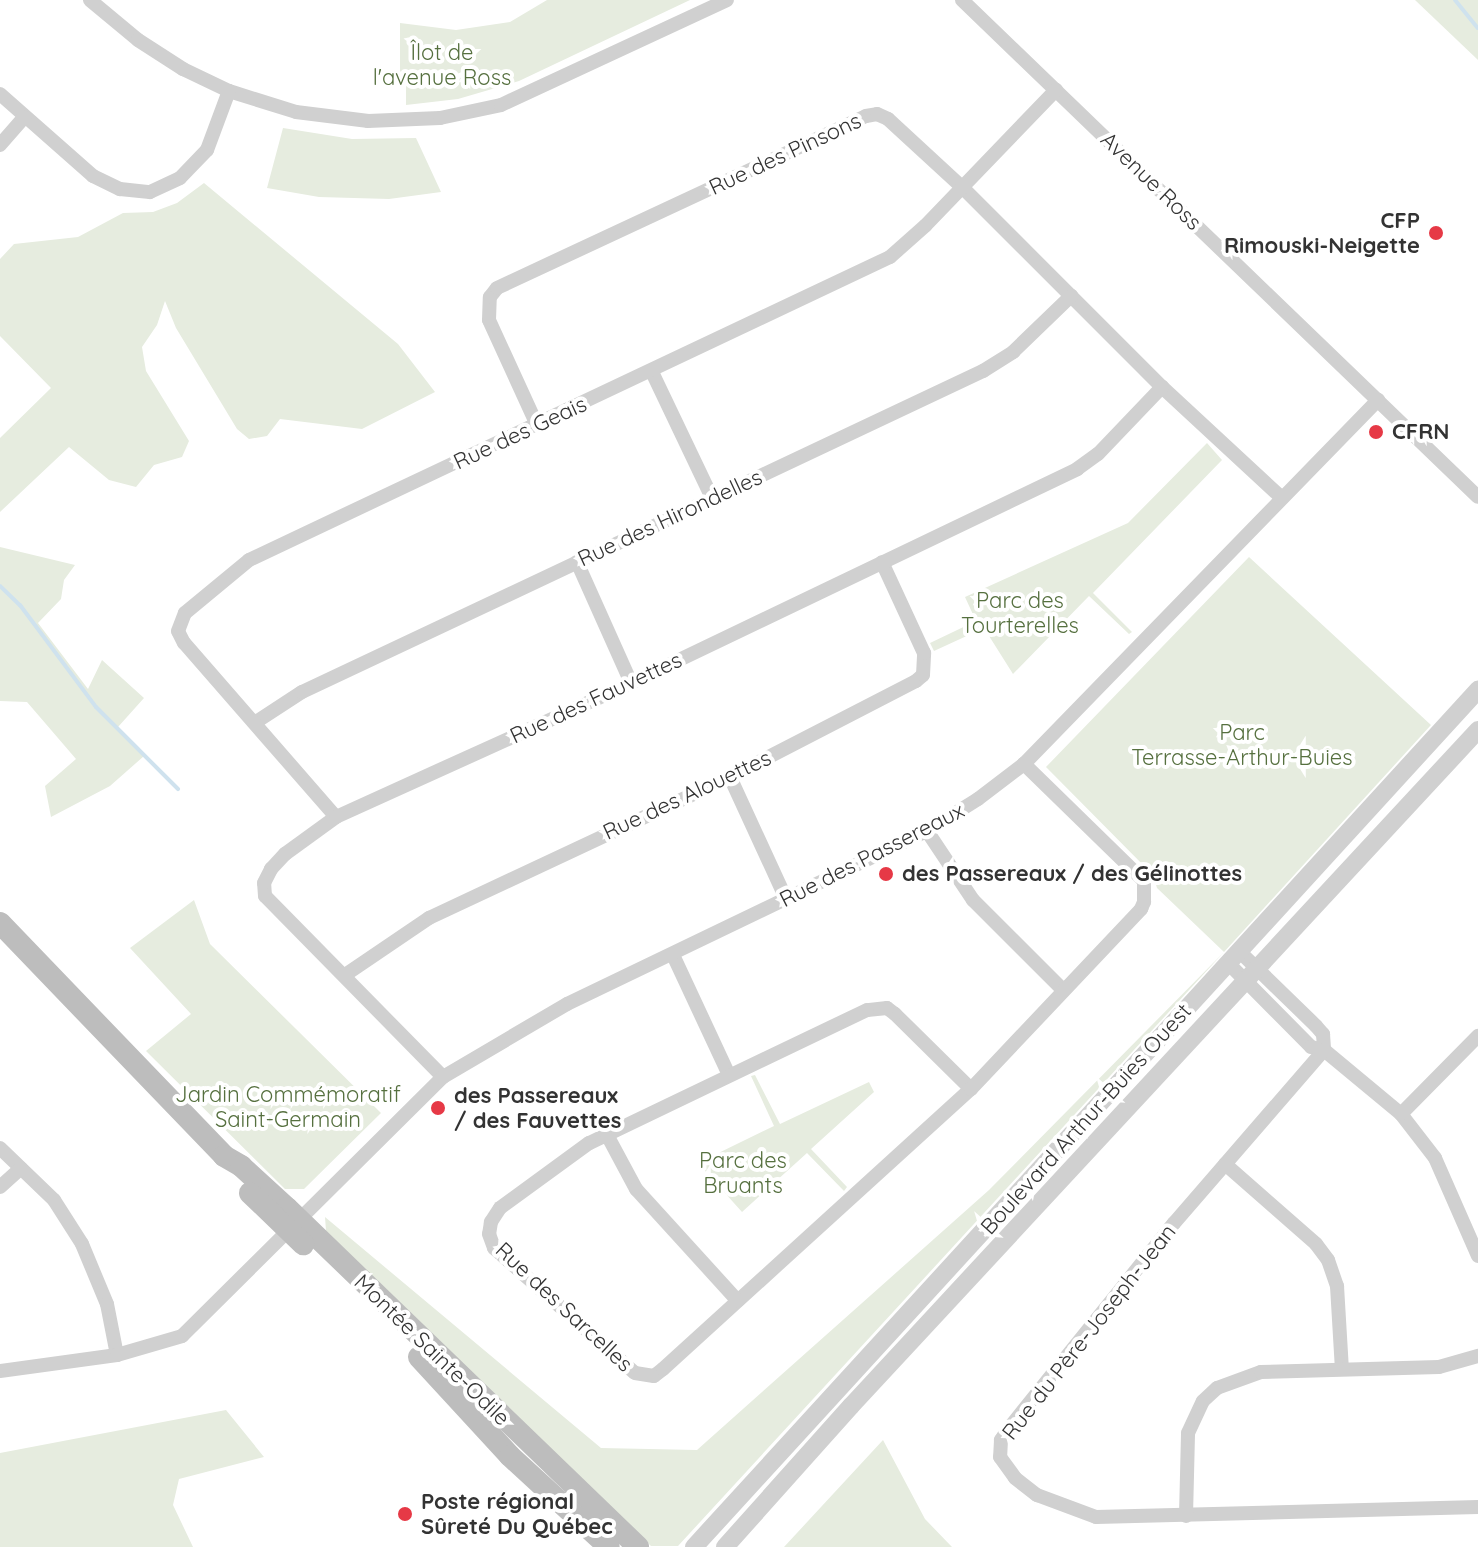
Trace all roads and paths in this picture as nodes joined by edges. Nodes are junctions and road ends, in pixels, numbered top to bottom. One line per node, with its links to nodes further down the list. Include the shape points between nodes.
1 (90, 0): 5 (street, via 149,47)
2 (727, 0): 5 (street, via 501,105 440,118 335,119 273,107)
3 (962, 0): 4 (street, Avenue Ross)
4 (1056, 90): 9 (street, Rue des Geais); 13 (street, Avenue Ross)
5 (229, 91): 7 (street, via 207,150 180,178 150,192 120,189 93,176)
6 (0, 94): 7 (street)
7 (24, 117): 8 (street)
8 (0, 145)
9 (963, 188): 10 (street, Rue des Pinsons); 11 (street, Rue des Geais, via 890,257); 14 (street, Rue des Pinsons, via 888,119 866,116 497,288 490,297 489,320)
10 (1071, 296): 12 (street, Rue des Pinsons); 16 (street, Rue des Hirondelles, via 1013,352 983,371)
11 (652, 372): 14 (street, Rue des Geais); 16 (street)
12 (1162, 387): 17 (street, Rue des Pinsons); 19 (street, Rue des Fauvettes, via 1077,469)
13 (1378, 400): 15 (street, Avenue Ross); 17 (street, Rue des Passereaux)
14 (537, 425): 22 (street, Rue des Geais, via 249,560 185,613 178,631 184,643)
15 (1478, 497)
16 (712, 498): 18 (street, Rue des Hirondelles)
17 (1282, 498): 24 (street, Rue des Passereaux)
18 (577, 562): 20 (street); 22 (street, Rue des Hirondelles, via 302,692)
19 (882, 562): 20 (street, Rue des Fauvettes); 25 (street, Rue des Alouettes, via 924,653 923,675)
20 (631, 683): 26 (street, Rue des Fauvettes)
21 (1478, 690): 31 (street, Boulevard Arthur-Buies Ouest)
22 (256, 722): 26 (street, Rue des Geais)
23 (1478, 730): 33 (street, Boulevard Arthur-Buies Ouest)
24 (1024, 764): 27 (street, Rue des Passereaux); 34 (street, Rue des Sarcelles, via 1144,881 1141,909)
25 (730, 777): 28 (street); 32 (street, Rue des Alouettes, via 429,918)
26 (336, 817): 32 (street, Rue des Fauvettes, via 285,854 264,883 265,896)
27 (927, 831): 28 (street, Rue des Passereaux); 34 (street, via 973,900)
28 (786, 899): 30 (street, Rue des Passereaux)
29 (2, 929): 46 (main road, Montée Sainte-Odile, via 224,1156 234,1177)
30 (673, 955): 37 (street); 38 (street, Rue des Passereaux, via 567,1004)
31 (1234, 958): 33 (street); 57 (street, Boulevard Arthur-Buies Ouest)
32 (345, 975): 38 (street, Rue des Fauvettes)
33 (1253, 976): 36 (street, via 1311,1047); 58 (street, Boulevard Arthur-Buies Ouest)
34 (1063, 990): 39 (street, Rue des Sarcelles)
35 (1478, 1036): 40 (street)
36 (1324, 1050): 40 (street); 43 (street, Rue du Père-Joseph-Jean)
37 (729, 1075): 39 (street, Rue des Sarcelles, via 867,1010 887,1008); 41 (street, Rue des Sarcelles)
38 (443, 1077): 46 (street, Rue des Passereaux)
39 (971, 1089): 48 (street, Rue des Sarcelles)
40 (1401, 1114): 47 (street, via 1435,1158)
41 (606, 1133): 48 (street, via 636,1189); 48 (street, Rue des Sarcelles, via 500,1208 489,1234 494,1248 635,1373 645,1376 654,1376)
42 (0, 1148): 44 (street)
43 (1225, 1164): 51 (street, via 1328,1260 1337,1286); 54 (street, Rue du Père-Joseph-Jean, via 1007,1431 999,1450 1002,1464 1015,1478 1054,1504 1096,1517)
44 (21, 1168): 45 (street); 49 (street, via 54,1200 82,1244 107,1304)
45 (0, 1187)
46 (293, 1224): 49 (street, Rue des Passereaux, via 182,1336); 55 (main road, Montée Sainte-Odile, via 510,1456); 56 (main road, Montée Sainte-Odile)
47 (1478, 1256)
48 (738, 1301)
49 (117, 1355): 52 (street, Rue des Passereaux)
50 (1478, 1356): 51 (street, via 1439,1367)
51 (1342, 1369): 54 (street, via 1261,1372 1217,1388 1203,1401 1188,1433)
52 (0, 1371)
53 (1478, 1507): 54 (street, Rue du Père-Joseph-Jean)
54 (1186, 1516)
55 (609, 1547)
56 (638, 1547)
57 (694, 1547)
58 (725, 1547)

